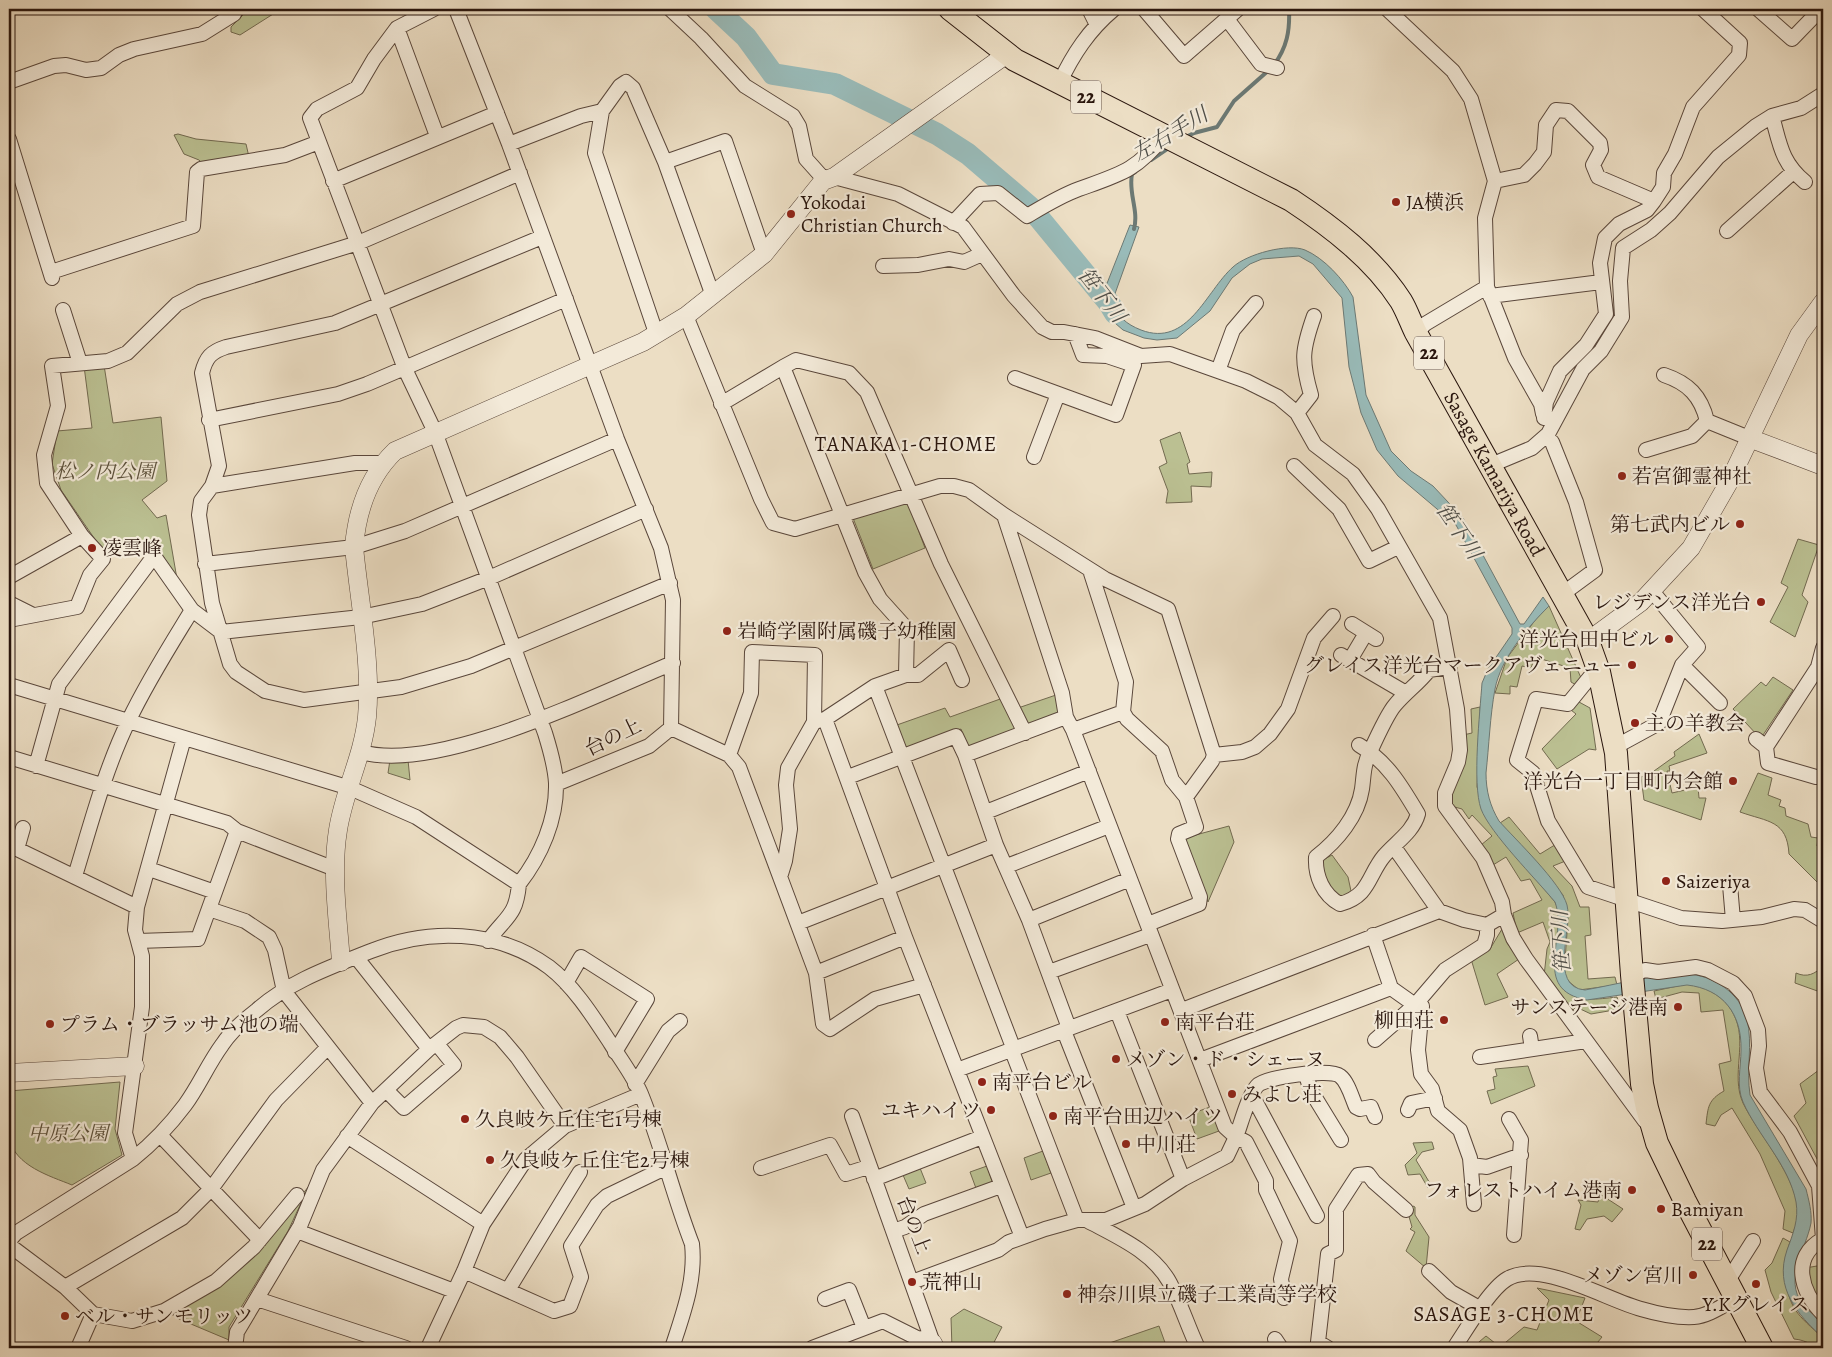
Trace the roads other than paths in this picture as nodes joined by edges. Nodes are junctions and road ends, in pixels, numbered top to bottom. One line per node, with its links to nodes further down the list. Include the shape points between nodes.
1 (236, 9): 19 (street, via 234,14 202,34 134,48 101,68 86,70 54,66)
2 (456, 9): 24 (street)
3 (670, 9): 35 (street, via 702,38 745,86 793,116 799,126 806,159 823,178)
4 (950, 9): 17 (main road, Sasage Kamariya Road / 22)
5 (1089, 9): 15 (street)
6 (1114, 9): 15 (street)
7 (1144, 9): 14 (street, via 1184,56)
8 (1238, 9): 14 (street)
9 (1387, 9): 37 (street, via 1453,71 1471,99)
10 (1703, 9): 39 (street, via 1740,43 1741,49 1693,107 1664,173 1663,187)
11 (1758, 9): 12 (street, via 1792,39)
12 (1821, 9)
13 (425, 11): 16 (street)
14 (1227, 19): 18 (street, via 1261,64)
15 (1096, 23): 20 (street)
16 (397, 28): 27 (street); 30 (street, via 357,88 317,108 310,118)
17 (1006, 54): 20 (main road, Sasage Kamariya Road / 22); 35 (street)
18 (1271, 67)
19 (9, 82)
20 (1059, 84): 28 (main road, Sasage Kamariya Road / 22)
21 (1823, 92): 25 (street, via 1801,108)
22 (1552, 101): 26 (street, via 1546,111)
23 (602, 111): 31 (street); 32 (street, via 620,86 626,82 631,84); 57 (street, via 595,153)
24 (497, 113): 27 (street); 31 (street)
25 (1772, 116): 33 (street, via 1784,160); 72 (street, via 1718,157 1670,213 1624,248 1620,282 1622,317 1602,351 1583,369)
26 (1546, 125): 37 (street, via 1544,152 1535,164 1524,175); 39 (street, via 1556,110 1568,111 1600,143 1601,150 1593,166 1598,177)
27 (437, 136): 36 (street)
28 (1173, 138): 40 (street, via 1119,175 1078,189 1027,216 998,193 980,194); 58 (main road, Sasage Kamariya Road / 22, via 1319,218 1366,258 1401,301)
29 (9, 139): 30 (street, via 52,275 193,226 197,172 201,169 285,154)
30 (319, 142): 36 (street)
31 (509, 144): 34 (street)
32 (664, 162): 44 (street, via 725,141); 49 (street)
33 (1792, 172): 38 (street); 41 (street)
34 (520, 173): 42 (street); 43 (street)
35 (834, 177): 40 (street, via 898,194); 44 (street, via 823,181)
36 (333, 181): 43 (street)
37 (1495, 181): 48 (street, via 1485,218)
38 (1805, 182)
39 (1654, 201): 47 (street, via 1647,210 1619,224 1605,238 1600,263)
40 (953, 223): 45 (street, via 963,227)
41 (1727, 231)
42 (542, 237): 50 (street); 53 (street)
43 (358, 243): 53 (street); 60 (street, via 200,292 177,304 127,352 108,361)
44 (764, 254): 49 (street)
45 (982, 254): 46 (street, via 964,262 949,259 918,265); 59 (street, via 1042,327 1052,332)
46 (883, 266)
47 (1602, 282): 48 (street); 72 (street, via 1606,314 1586,344 1560,371 1546,402)
48 (1488, 292): 58 (street, via 1425,324); 72 (street, via 1515,358 1541,404)
49 (713, 296): 55 (street)
50 (566, 299): 61 (street); 63 (street)
51 (1823, 302): 74 (street, via 1799,335)
52 (1256, 304): 64 (street, via 1233,330)
53 (380, 306): 63 (street); 70 (street, via 335,324 214,351 205,359 202,373)
54 (63, 310): 60 (street)
55 (686, 316): 57 (street); 68 (street)
56 (1314, 316): 69 (street, via 1303,345 1304,370 1311,395)
57 (656, 333): 61 (street, via 643,342)
58 (1416, 333): 79 (main road, Sasage Kamariya Road / 22)
59 (1075, 334): 64 (street, via 1095,338 1141,356 1170,354); 67 (street, via 1083,355 1107,356 1134,365 1116,414)
60 (80, 363): 88 (street, via 52,366 58,406 44,455 46,484)
61 (589, 364): 73 (street); 75 (street)
62 (783, 367): 68 (street); 83 (street, via 796,360 849,373 860,382); 87 (street)
63 (405, 369): 70 (street, via 338,394); 73 (street)
64 (1218, 371): 69 (street, via 1278,397)
65 (1664, 375): 71 (street, via 1680,380 1702,402)
66 (1015, 378): 67 (street)
67 (1058, 394): 77 (street)
68 (721, 404): 87 (street, via 773,523 795,530)
69 (1297, 413): 90 (street, via 1315,445 1353,474 1378,509)
70 (209, 420): 82 (street, via 219,466)
71 (1707, 420): 74 (street); 76 (street, via 1692,436)
72 (1548, 430): 79 (street, via 1532,448); 97 (street, via 1576,502 1596,570)
73 (436, 432): 78 (street, via 395,451); 84 (street)
74 (1749, 438): 81 (street); 96 (street, via 1729,482 1691,548)
75 (617, 439): 84 (street); 85 (street)
76 (1646, 450)
77 (1034, 457)
78 (383, 463): 82 (street, via 355,463); 89 (street, via 359,510)
79 (1491, 465): 97 (main road, Sasage Kamariya Road / 22)
80 (1294, 466): 90 (street, via 1339,509 1369,561)
81 (1823, 466)
82 (212, 486): 91 (street, via 198,515)
83 (913, 495): 86 (street, via 940,486 954,486 969,490); 87 (street); 128 (street, via 940,564)
84 (464, 506): 89 (street, via 405,531); 94 (street)
85 (646, 509): 94 (street); 95 (street)
86 (1004, 516): 92 (street); 122 (street, via 1062,693)
87 (842, 517): 113 (street, via 880,599 907,629)
88 (82, 536): 93 (street); 100 (street, via 103,559 90,575 77,607)
89 (354, 547): 91 (street); 102 (street)
90 (1398, 547): 111 (street, via 1440,618)
91 (205, 564): 105 (street)
92 (1090, 570): 121 (street, via 1126,682); 135 (street, via 1168,609)
93 (9, 577)
94 (489, 578): 102 (street, via 422,604); 107 (street)
95 (670, 583): 107 (street); 109 (street)
96 (1652, 591): 106 (street); 110 (street, via 1698,647)
97 (1561, 595): 106 (main road, Sasage Kamariya Road / 22)
98 (9, 602): 100 (street)
99 (192, 610): 105 (street); 119 (street, via 154,556 60,684); 124 (street)
100 (33, 615): 103 (street)
101 (1333, 616): 135 (street, via 1314,638 1288,709 1270,734 1255,747 1242,752)
102 (361, 617): 105 (street); 117 (street)
103 (9, 620)
104 (1352, 624): 118 (street, via 1371,636 1346,657)
105 (221, 632): 117 (street, via 236,672 265,691 304,700)
106 (1588, 641): 112 (main road, Sasage Kamariya Road / 22)
107 (514, 648): 117 (street, via 426,681); 123 (street)
108 (1823, 648): 141 (street, via 1818,667 1761,743 1768,763)
109 (673, 663): 123 (street); 126 (street)
110 (1682, 665): 120 (street); 130 (street, via 1659,723)
111 (1448, 668): 118 (street, via 1429,670); 168 (street, via 1457,710 1460,750 1445,793 1445,806 1483,858 1502,902)
112 (1599, 672): 130 (main road, Sasage Kamariya Road / 22); 164 (street, via 1590,677 1568,704 1536,698 1517,760 1533,773 1548,821 1588,888)
113 (906, 676): 114 (street, via 918,676 949,650); 116 (street)
114 (962, 680)
115 (9, 686): 119 (street)
116 (875, 686): 125 (street); 137 (street)
117 (368, 693): 132 (street)
118 (1406, 694): 131 (street)
119 (54, 699): 124 (street); 138 (street)
120 (1720, 703)
121 (1123, 712): 127 (street); 145 (street, via 1162,752 1172,780)
122 (1066, 717): 127 (street); 128 (street)
123 (541, 718): 132 (street, via 478,741 437,751 404,757 378,757); 143 (street)
124 (128, 720): 129 (street); 142 (street)
125 (820, 720): 133 (street, via 815,655 752,652 750,693); 140 (street); 157 (street, via 788,768 786,785 790,828)
126 (671, 728): 133 (street, 台の上); 143 (street, 台の上, via 649,746)
127 (1073, 730): 139 (street)
128 (1025, 733): 134 (street)
129 (184, 738): 144 (street); 146 (street)
130 (1615, 746): 164 (main road, Sasage Kamariya Road / 22)
131 (1365, 748): 152 (street, via 1379,758 1400,784 1418,814 1416,823); 152 (street, via 1362,790 1344,829 1333,844 1316,857 1316,869 1324,890 1340,904 1349,902 1369,884 1383,858)
132 (361, 752): 144 (street)
133 (728, 755): 157 (street, 台の上, via 739,767)
134 (966, 755): 137 (street, via 956,736); 147 (street)
135 (1214, 755): 145 (street)
136 (9, 757): 138 (street)
137 (901, 757): 140 (street); 153 (street)
138 (36, 766): 142 (street)
139 (1089, 771): 147 (street); 148 (street)
140 (848, 777): 162 (street)
141 (1816, 777)
142 (104, 784): 146 (street); 158 (street)
143 (556, 784): 160 (street, via 543,846)
144 (350, 788): 156 (street, via 338,830); 160 (street, via 416,817)
145 (1186, 797): 174 (street, via 1196,827 1179,834 1178,839 1200,897 1199,904)
146 (166, 804): 150 (street, via 227,823); 155 (street)
147 (986, 812): 151 (street)
148 (1109, 826): 154 (street); 159 (street)
149 (23, 828): 158 (street, via 17,849)
150 (237, 830): 156 (street); 163 (street)
151 (996, 845): 153 (street); 154 (street)
152 (1394, 847): 167 (street)
153 (944, 866): 162 (street); 197 (street)
154 (1007, 866): 169 (street)
155 (149, 869): 163 (street); 165 (street)
156 (336, 869): 179 (street)
157 (781, 874): 172 (street, 台の上)
158 (75, 876): 165 (street)
159 (1130, 880): 169 (street); 174 (street)
160 (519, 884): 178 (street, via 517,904)
161 (1730, 885): 170 (street)
162 (888, 886): 172 (street); 176 (street)
163 (215, 892): 166 (street)
164 (1628, 902): 170 (street, via 1680,918); 182 (main road, Sasage Kamariya Road / 22)
165 (136, 907): 177 (street)
166 (209, 909): 177 (street, via 198,939); 187 (street, via 246,920 269,937)
167 (1439, 911): 173 (street); 175 (street)
168 (1504, 915): 173 (street); 194 (street, via 1526,958)
169 (1029, 920): 180 (street)
170 (1733, 920): 171 (street, via 1794,909 1805,910)
171 (1823, 921)
172 (798, 923): 181 (street, 台の上)
173 (1487, 925): 188 (street, via 1484,945 1444,970)
174 (1149, 930): 180 (street); 186 (street)
175 (1372, 935): 185 (street); 189 (street)
176 (905, 937): 181 (street); 184 (street)
177 (138, 941): 201 (street, via 142,956 142,1007)
178 (488, 941): 179 (street, via 459,936 428,936 387,945); 183 (street, via 526,954 549,967)
179 (348, 960): 187 (street, via 301,979); 195 (street)
180 (1049, 972): 192 (street)
181 (816, 973): 184 (street, 台の上, via 824,1024 830,1028 874,999)
182 (1632, 975): 219 (main road, 22, via 1642,1084); 242 (street, via 1645,970 1658,972 1696,967 1733,983 1745,996 1758,1030 1756,1068 1760,1092 1790,1132 1819,1186)
183 (566, 983): 198 (street); 198 (street, via 581,957 647,999)
184 (924, 985): 202 (street)
185 (1391, 988): 188 (street); 200 (street)
186 (1172, 990): 189 (street); 190 (street)
187 (284, 991): 196 (street); 215 (street, via 259,1007 234,1030 185,1105)
188 (1417, 1003): 193 (street); 208 (street, via 1422,1006 1418,1050 1420,1066)
189 (1182, 1010): 200 (street)
190 (1117, 1011): 192 (street); 228 (street)
191 (680, 1021): 205 (street, via 668,1031)
192 (1067, 1030): 197 (street); 233 (street)
193 (1375, 1040)
194 (1586, 1041): 199 (street, via 1531,1042); 219 (street)
195 (433, 1046): 206 (street); 206 (street, via 454,1065 404,1108); 214 (street, via 463,1025 484,1027 500,1037 517,1057)
196 (327, 1048): 209 (street); 230 (street, via 276,1100)
197 (1013, 1051): 202 (street); 236 (street)
198 (615, 1052): 205 (street)
199 (1480, 1057)
200 (1200, 1060): 217 (street, via 1224,1127)
201 (134, 1066): 203 (street); 222 (street, via 125,1133)
202 (957, 1070): 218 (street)
203 (9, 1073)
204 (1306, 1075): 207 (street, via 1268,1080 1257,1086); 212 (street, via 1318,1072 1339,1076 1356,1107 1371,1107); 220 (street)
205 (638, 1089): 214 (street); 224 (street)
206 (386, 1090): 209 (street)
207 (1252, 1095): 217 (street); 235 (street)
208 (1435, 1098): 210 (street, via 1411,1103); 223 (street, via 1438,1112 1460,1130)
209 (372, 1103): 216 (street)
210 (1408, 1110)
211 (852, 1116): 227 (street, 台の上)
212 (1375, 1117)
213 (1509, 1120): 221 (street, via 1521,1140)
214 (565, 1126): 237 (street, via 526,1159)
215 (160, 1136): 222 (street); 230 (street)
216 (347, 1136): 237 (street); 238 (street, via 318,1178)
217 (1236, 1136): 228 (street, via 1226,1156); 254 (street, via 1246,1142 1290,1241 1281,1279)
218 (982, 1137): 227 (street); 229 (street)
219 (1656, 1137): 252 (main road, 22)
220 (1341, 1140)
221 (1521, 1156): 223 (street, via 1487,1167); 240 (street)
222 (134, 1159): 244 (street, via 16,1233)
223 (1471, 1165): 232 (street)
224 (665, 1168): 251 (street, via 607,1196 597,1205 571,1246 581,1277 570,1306 554,1311); 266 (street, via 692,1244 694,1261 690,1291)
225 (761, 1168): 227 (street, via 830,1145 846,1174)
226 (580, 1172): 251 (street)
227 (871, 1173): 239 (street, 台の上)
228 (1184, 1179): 233 (street)
229 (1001, 1186): 239 (street, via 924,1214); 241 (street)
230 (211, 1189): 243 (street); 250 (street, via 182,1218)
231 (297, 1195): 243 (street)
232 (1474, 1204)
233 (1134, 1208): 236 (street, via 1106,1220)
234 (1406, 1210): 269 (street, via 1368,1174 1358,1175 1336,1209 1336,1250 1328,1254 1318,1342)
235 (1317, 1216)
236 (1082, 1220): 241 (street); 268 (street, via 1143,1252 1160,1270 1170,1282)
237 (483, 1224): 247 (street)
238 (297, 1231): 253 (street); 255 (street)
239 (894, 1231): 249 (street, 台の上)
240 (1514, 1235)
241 (1022, 1237): 249 (street, via 998,1250)
242 (1823, 1239): 259 (street, via 1813,1244 1807,1254 1802,1284 1810,1302)
243 (260, 1240): 258 (street, via 216,1281 164,1311 132,1321)
244 (9, 1241)
245 (1754, 1241): 252 (street)
246 (9, 1245): 250 (street)
247 (464, 1271): 251 (street); 253 (street)
248 (1429, 1271): 257 (street, via 1451,1292)
249 (912, 1282): 261 (street, 台の上)
250 (65, 1287): 258 (street)
251 (508, 1290)
252 (1731, 1290): 257 (street, via 1704,1316 1675,1316 1641,1309 1584,1286 1522,1274 1505,1280); 271 (main road, 22)
253 (454, 1291): 265 (street)
254 (1284, 1298)
255 (257, 1299): 263 (street, via 237,1332); 264 (street)
256 (825, 1299): 260 (street, via 849,1290)
257 (1481, 1309): 270 (street)
258 (93, 1314): 262 (street)
259 (1823, 1314)
260 (864, 1328): 261 (street, via 883,1321 919,1339); 267 (street)
261 (933, 1342)
262 (78, 1348)
263 (235, 1348)
264 (406, 1348)
265 (428, 1348)
266 (672, 1348)
267 (812, 1348)
268 (1198, 1348)
269 (1328, 1348)
270 (1454, 1348)
271 (1762, 1348)

